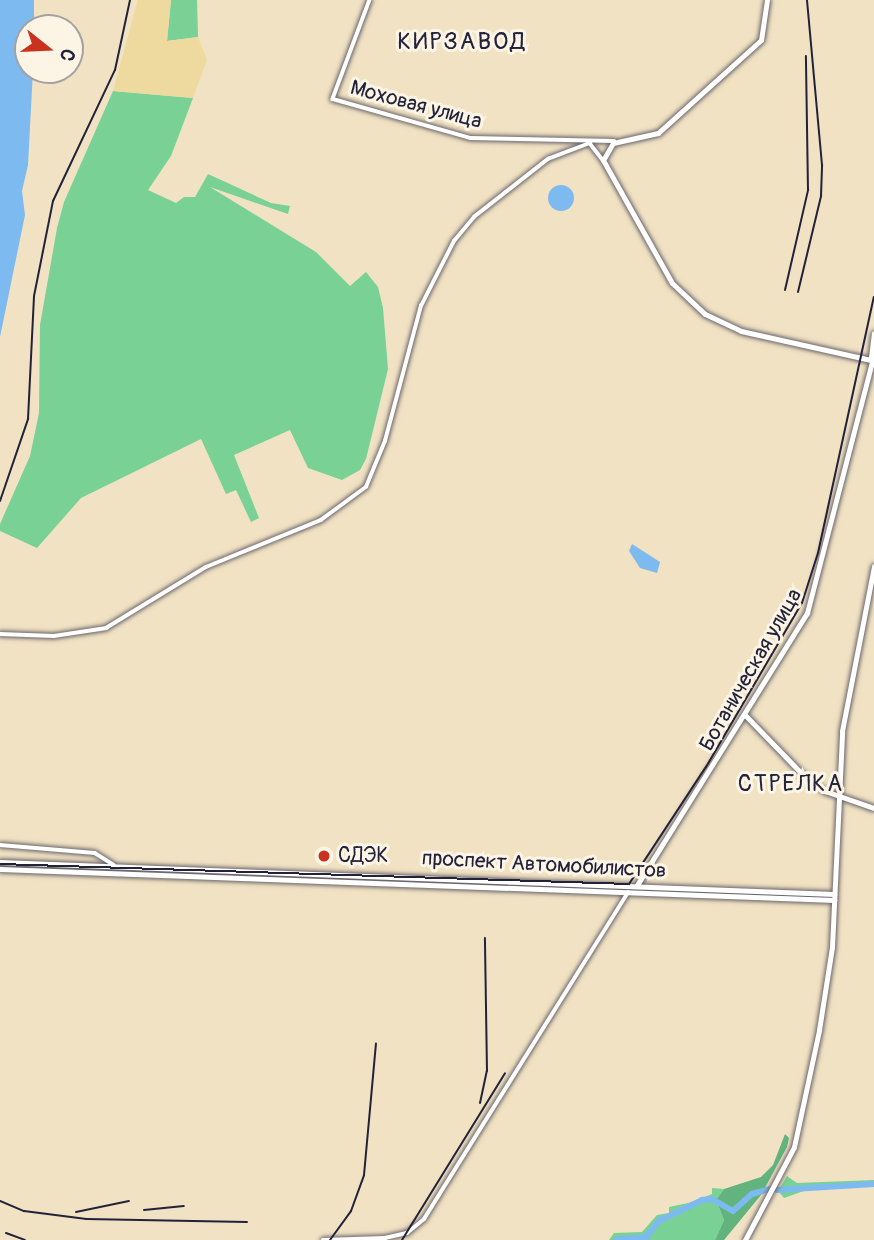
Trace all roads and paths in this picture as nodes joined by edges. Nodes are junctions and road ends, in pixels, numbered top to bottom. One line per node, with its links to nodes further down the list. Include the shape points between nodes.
1 (370, 0): 3 (street, Моховая улица, via 333,99 471,138)
2 (766, 0): 4 (main road, via 761,40 658,132)
3 (584, 139): 4 (street, Моховая улица); 5 (street)
4 (616, 142): 6 (main road)
5 (590, 143): 6 (street); 10 (street, via 548,159 470,221 439,265 406,352 373,478 333,513 206,567 106,628 54,636)
6 (603, 160): 8 (main road, via 672,283 705,314 741,331)
7 (874, 332): 8 (main road, Ботаническая улица)
8 (873, 357): 11 (main road, Ботаническая улица, via 814,594)
9 (874, 566): 12 (main road, via 842,731)
10 (0, 634)
11 (746, 716): 12 (main road, via 792,767); 18 (main road, Ботаническая улица)
12 (839, 796): 13 (main road); 20 (main road)
13 (874, 808)
14 (0, 845): 16 (street, via 95,853)
15 (0, 862): 16 (main road, проспект Автомобилистов)
16 (114, 865): 18 (main road, проспект Автомобилистов)
17 (0, 869): 19 (main road, проспект Автомобилистов)
18 (638, 885): 19 (main road, Ботаническая улица); 20 (main road, проспект Автомобилистов)
19 (629, 891): 20 (main road, проспект Автомобилистов); 21 (street, via 424,1219 407,1233 385,1238)
20 (834, 897): 22 (main road, via 831,964 796,1140)
21 (323, 1240)
22 (745, 1240)

